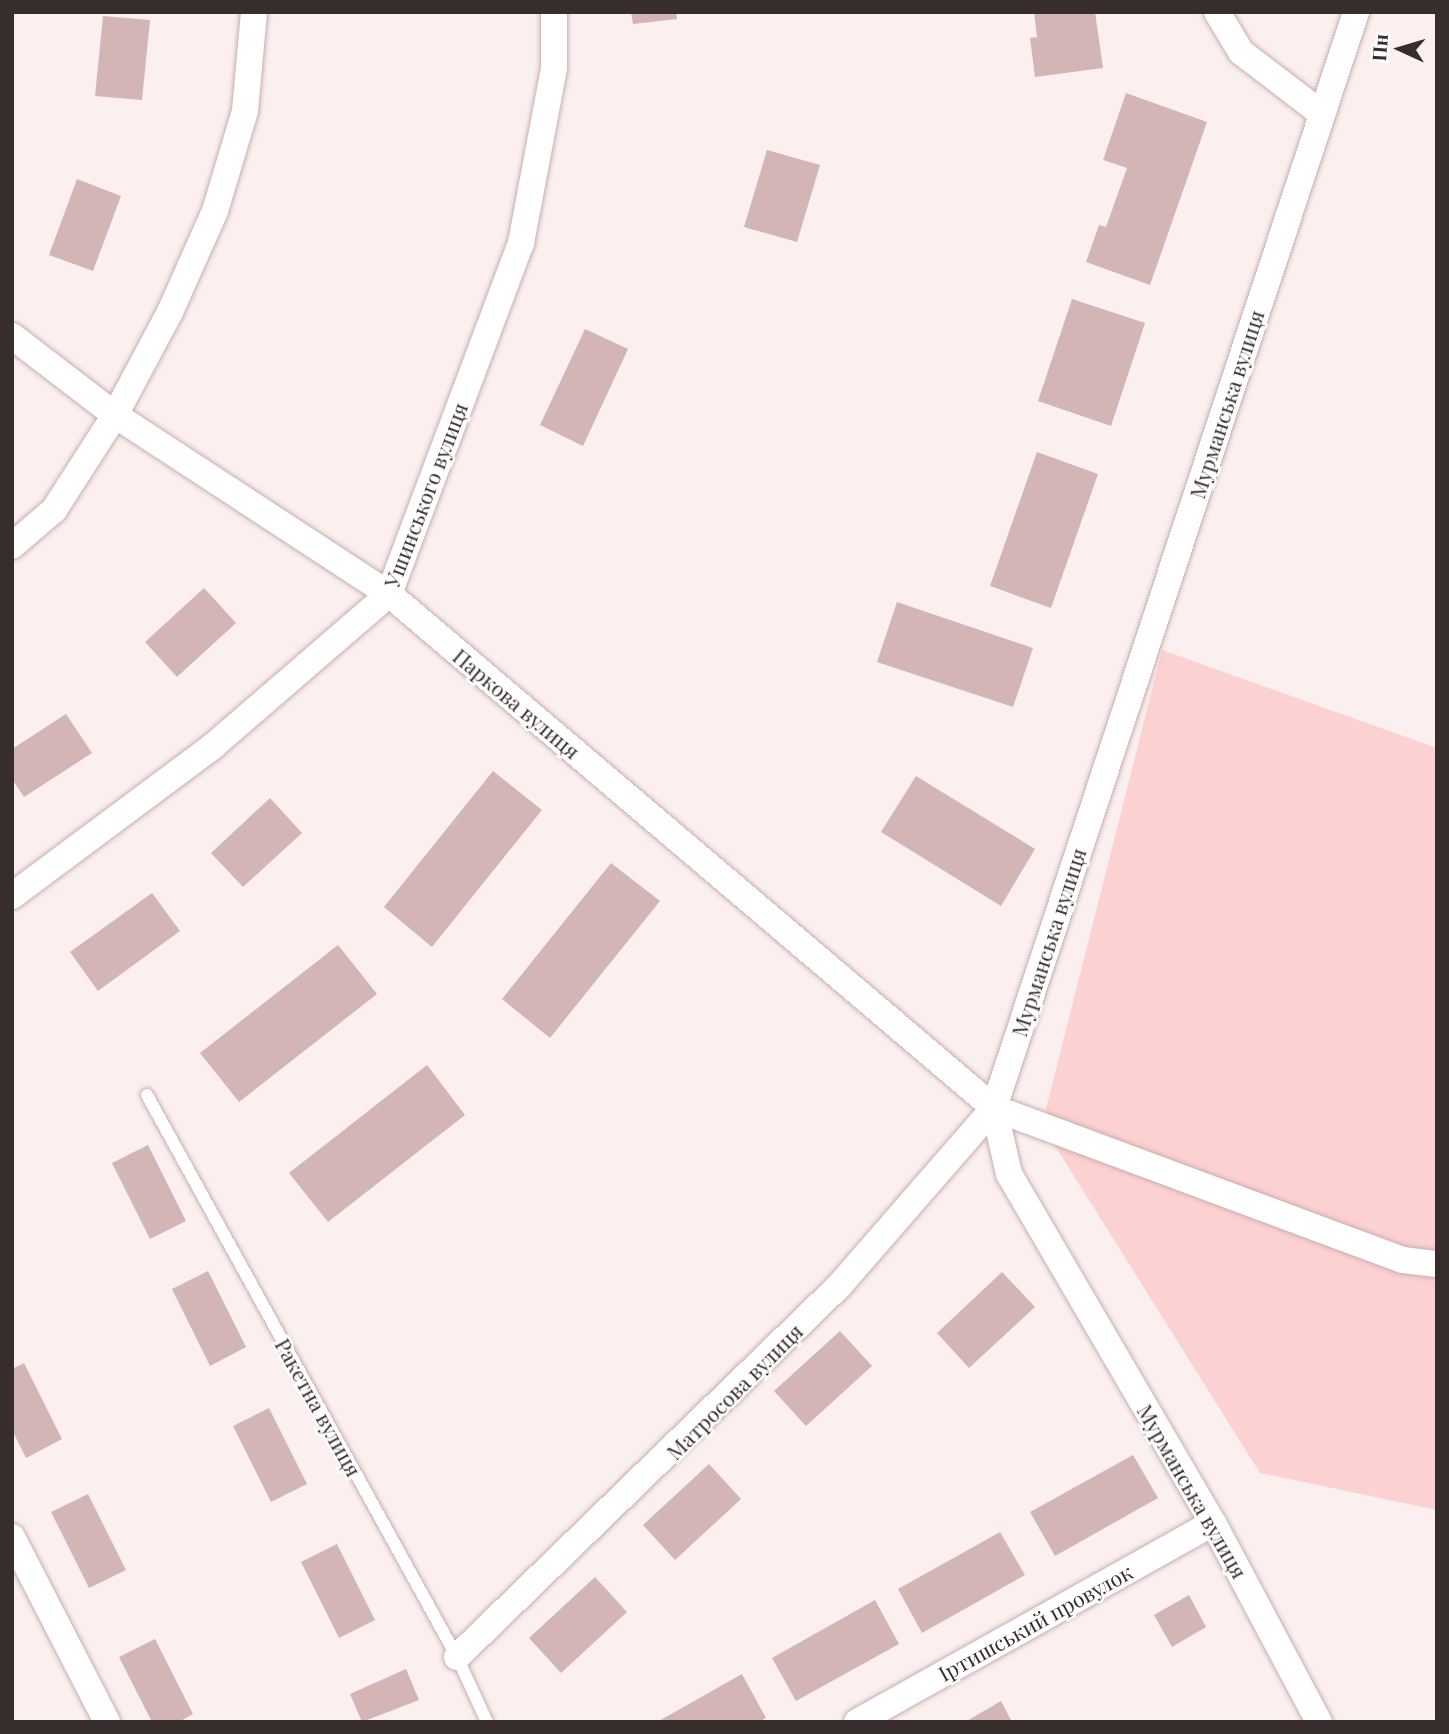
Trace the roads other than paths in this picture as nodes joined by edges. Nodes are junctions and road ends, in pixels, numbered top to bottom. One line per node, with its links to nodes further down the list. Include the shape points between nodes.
1 (254, 12): 7 (street, via 245,111 215,211 170,312)
2 (554, 12): 9 (street, Ушинського вулиця, via 554,68 521,243)
3 (1217, 12): 5 (street, via 1241,52)
4 (1356, 12): 5 (street, Мурманська вулиця)
5 (1322, 114): 12 (street, Мурманська вулиця)
6 (12, 336): 7 (street, Паркова вулиця)
7 (115, 415): 8 (street, via 54,510); 9 (street, Паркова вулиця)
8 (12, 546)
9 (389, 594): 10 (street, Ушинського вулиця, via 213,746); 12 (street, Паркова вулиця)
10 (12, 896)
11 (147, 1095): 16 (lane, Ракетна вулиця)
12 (994, 1108): 13 (street, via 1404,1259); 14 (street, Мурманська вулиця, via 1009,1174); 16 (street, Матросова вулиця, via 840,1285)
13 (1437, 1264)
14 (1213, 1523): 19 (street, Іртишський провулок); 20 (street, Мурманська вулиця)
15 (14, 1547): 17 (street)
16 (457, 1657): 18 (lane, Ракетна вулиця)
17 (107, 1722)
18 (487, 1722)
19 (858, 1722)
20 (1319, 1722)

